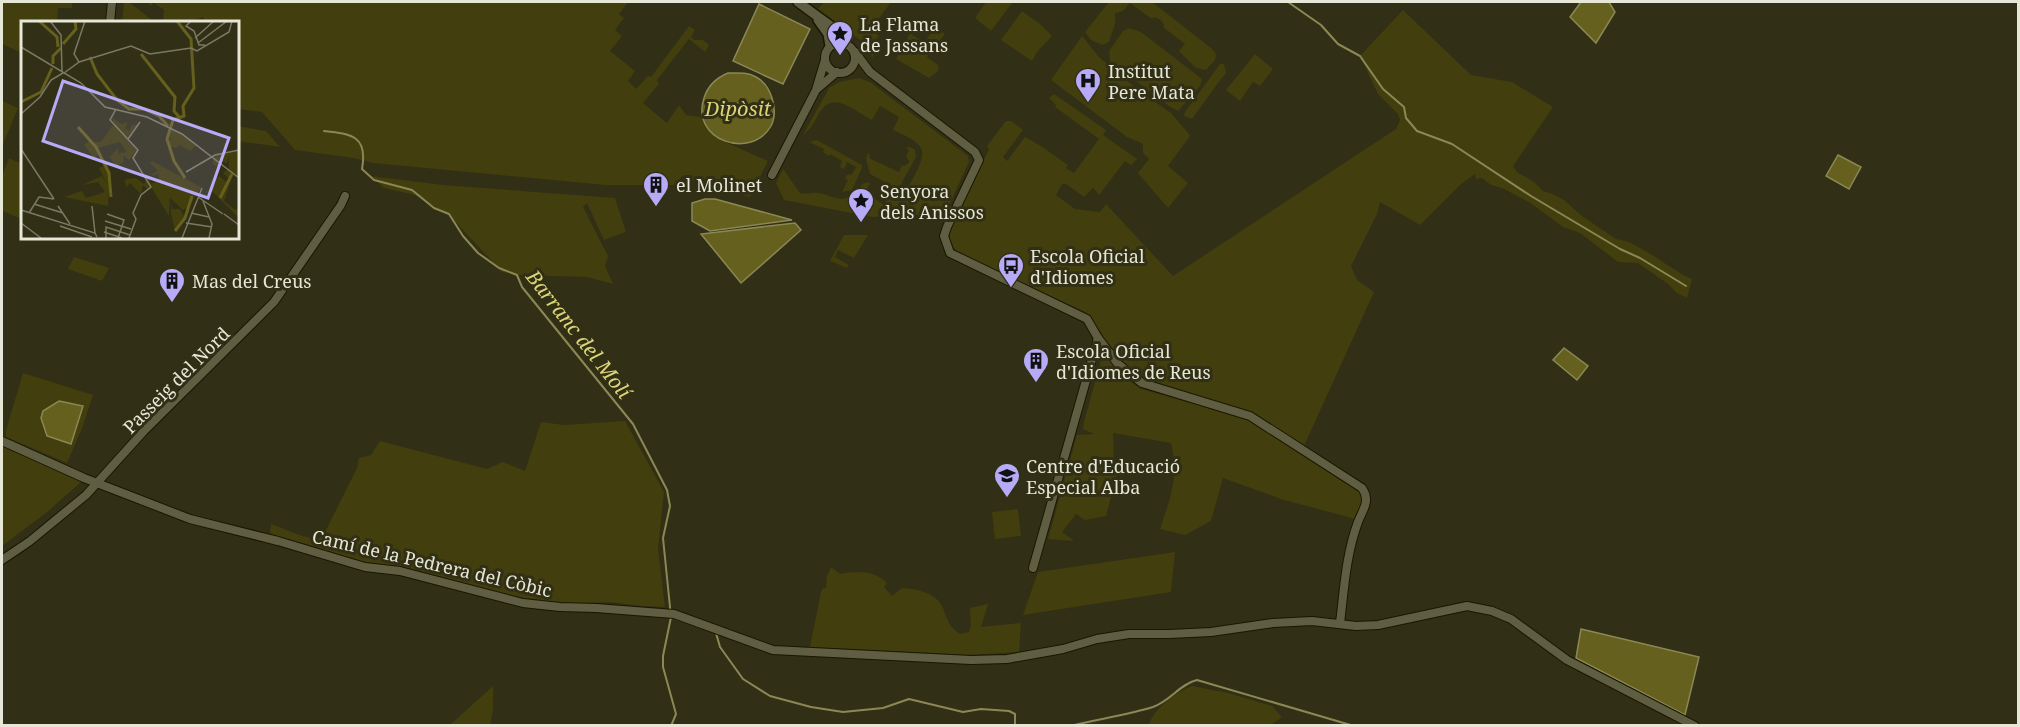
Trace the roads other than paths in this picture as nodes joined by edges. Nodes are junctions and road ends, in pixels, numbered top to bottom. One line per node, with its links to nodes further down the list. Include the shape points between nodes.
1 (112, 2): 4 (street)
2 (798, 2): 3 (street)
3 (814, 13): 5 (street, via 832,27); 6 (street, via 828,34)
4 (110, 21)
5 (842, 42): 6 (street); 7 (street)
6 (830, 46): 8 (street)
7 (855, 52): 9 (street, via 855,62); 11 (street)
8 (825, 60): 10 (street); 12 (street)
9 (849, 70): 10 (street); 11 (street)
10 (837, 72): 12 (street)
11 (870, 72): 15 (street, via 975,152 979,160 946,228 944,236 950,253 1087,319)
12 (816, 90): 13 (street)
13 (772, 175)
14 (345, 196): 17 (street, Passeig del Nord, via 274,302)
15 (1098, 338): 19 (street); 20 (street, via 1118,364 1142,383 1250,416 1362,488 1367,503 1353,538)
16 (2, 441): 17 (street, Camí de la Pedrera del Còbic)
17 (97, 483): 18 (street, Passeig del Nord, via 62,516); 20 (street, Camí de la Pedrera del Còbic, via 190,519 365,567 400,571 523,603 674,614 773,650 1007,659 1129,634 1211,632 1273,623)
18 (2, 560)
19 (1034, 568)
20 (1340, 623): 21 (street, Camí de la Pedrera del Còbic, via 1378,625 1467,606 1492,611 1511,619 1567,660)
21 (1695, 726)

